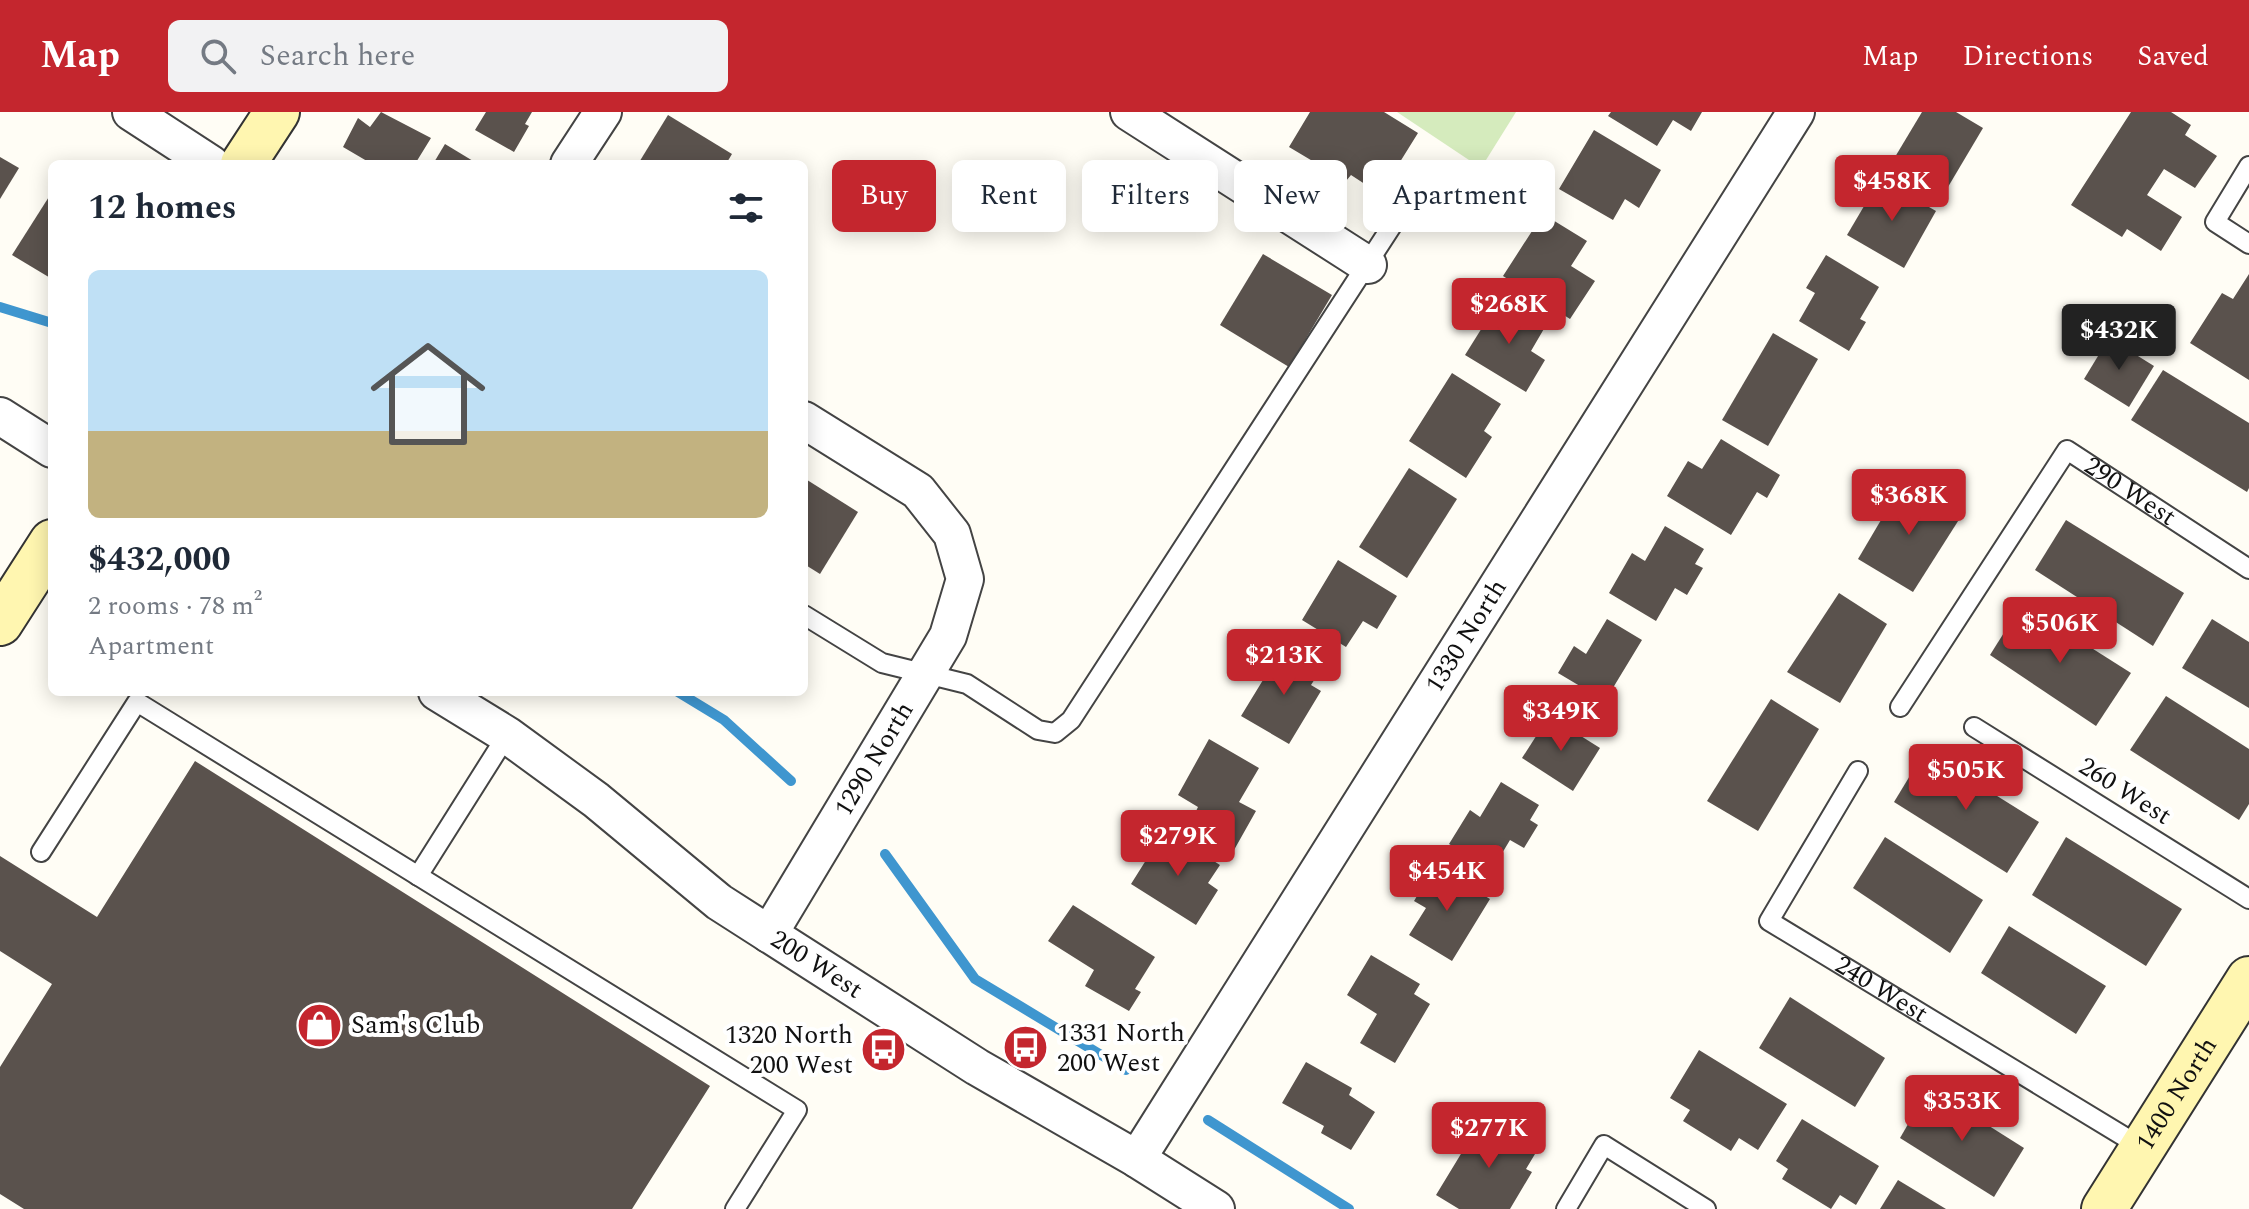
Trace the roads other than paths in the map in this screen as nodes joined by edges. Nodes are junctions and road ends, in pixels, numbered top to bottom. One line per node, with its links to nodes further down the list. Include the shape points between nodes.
1 (131, 112): 6 (street)
2 (277, 112): 7 (main road)
3 (603, 112): 8 (street)
4 (1129, 112): 12 (street)
5 (1796, 112): 32 (street, 1330 North)
6 (205, 160)
7 (246, 160)
8 (572, 160)
9 (2249, 166): 11 (lane, via 2215,222)
10 (1389, 232): 12 (lane)
11 (2249, 244)
12 (1368, 265): 20 (lane, via 1071,720 1055,733 1038,730 967,684)
13 (0, 416): 15 (street)
14 (808, 422): 20 (street, 1290 North, via 918,491 952,534 965,579 948,636)
15 (48, 446)
16 (48, 548): 19 (main road)
17 (2249, 569): 22 (lane, 290 West, via 2067,450)
18 (808, 617): 20 (lane, via 882,663)
19 (0, 623)
20 (925, 675): 29 (street, 1290 North)
21 (444, 696): 24 (street, 200 West)
22 (1900, 707)
23 (1974, 727): 28 (lane, 260 West)
24 (507, 735): 27 (lane); 29 (street, 200 West, via 596,800 719,902)
25 (1858, 771): 31 (lane, 240 West, via 1769,921)
26 (41, 852): 27 (lane, via 137,702)
27 (418, 876): 33 (lane, via 797,1110)
28 (2249, 899)
29 (769, 934): 32 (street, 200 West, via 977,1067)
30 (2249, 979): 31 (main road, 1400 North)
31 (2143, 1148): 37 (main road, 1400 North)
32 (1137, 1159): 34 (street, 200 West)
33 (735, 1209)
34 (1216, 1209)
35 (1566, 1209): 36 (lane, via 1604,1145)
36 (1706, 1209)
37 (2104, 1209)

